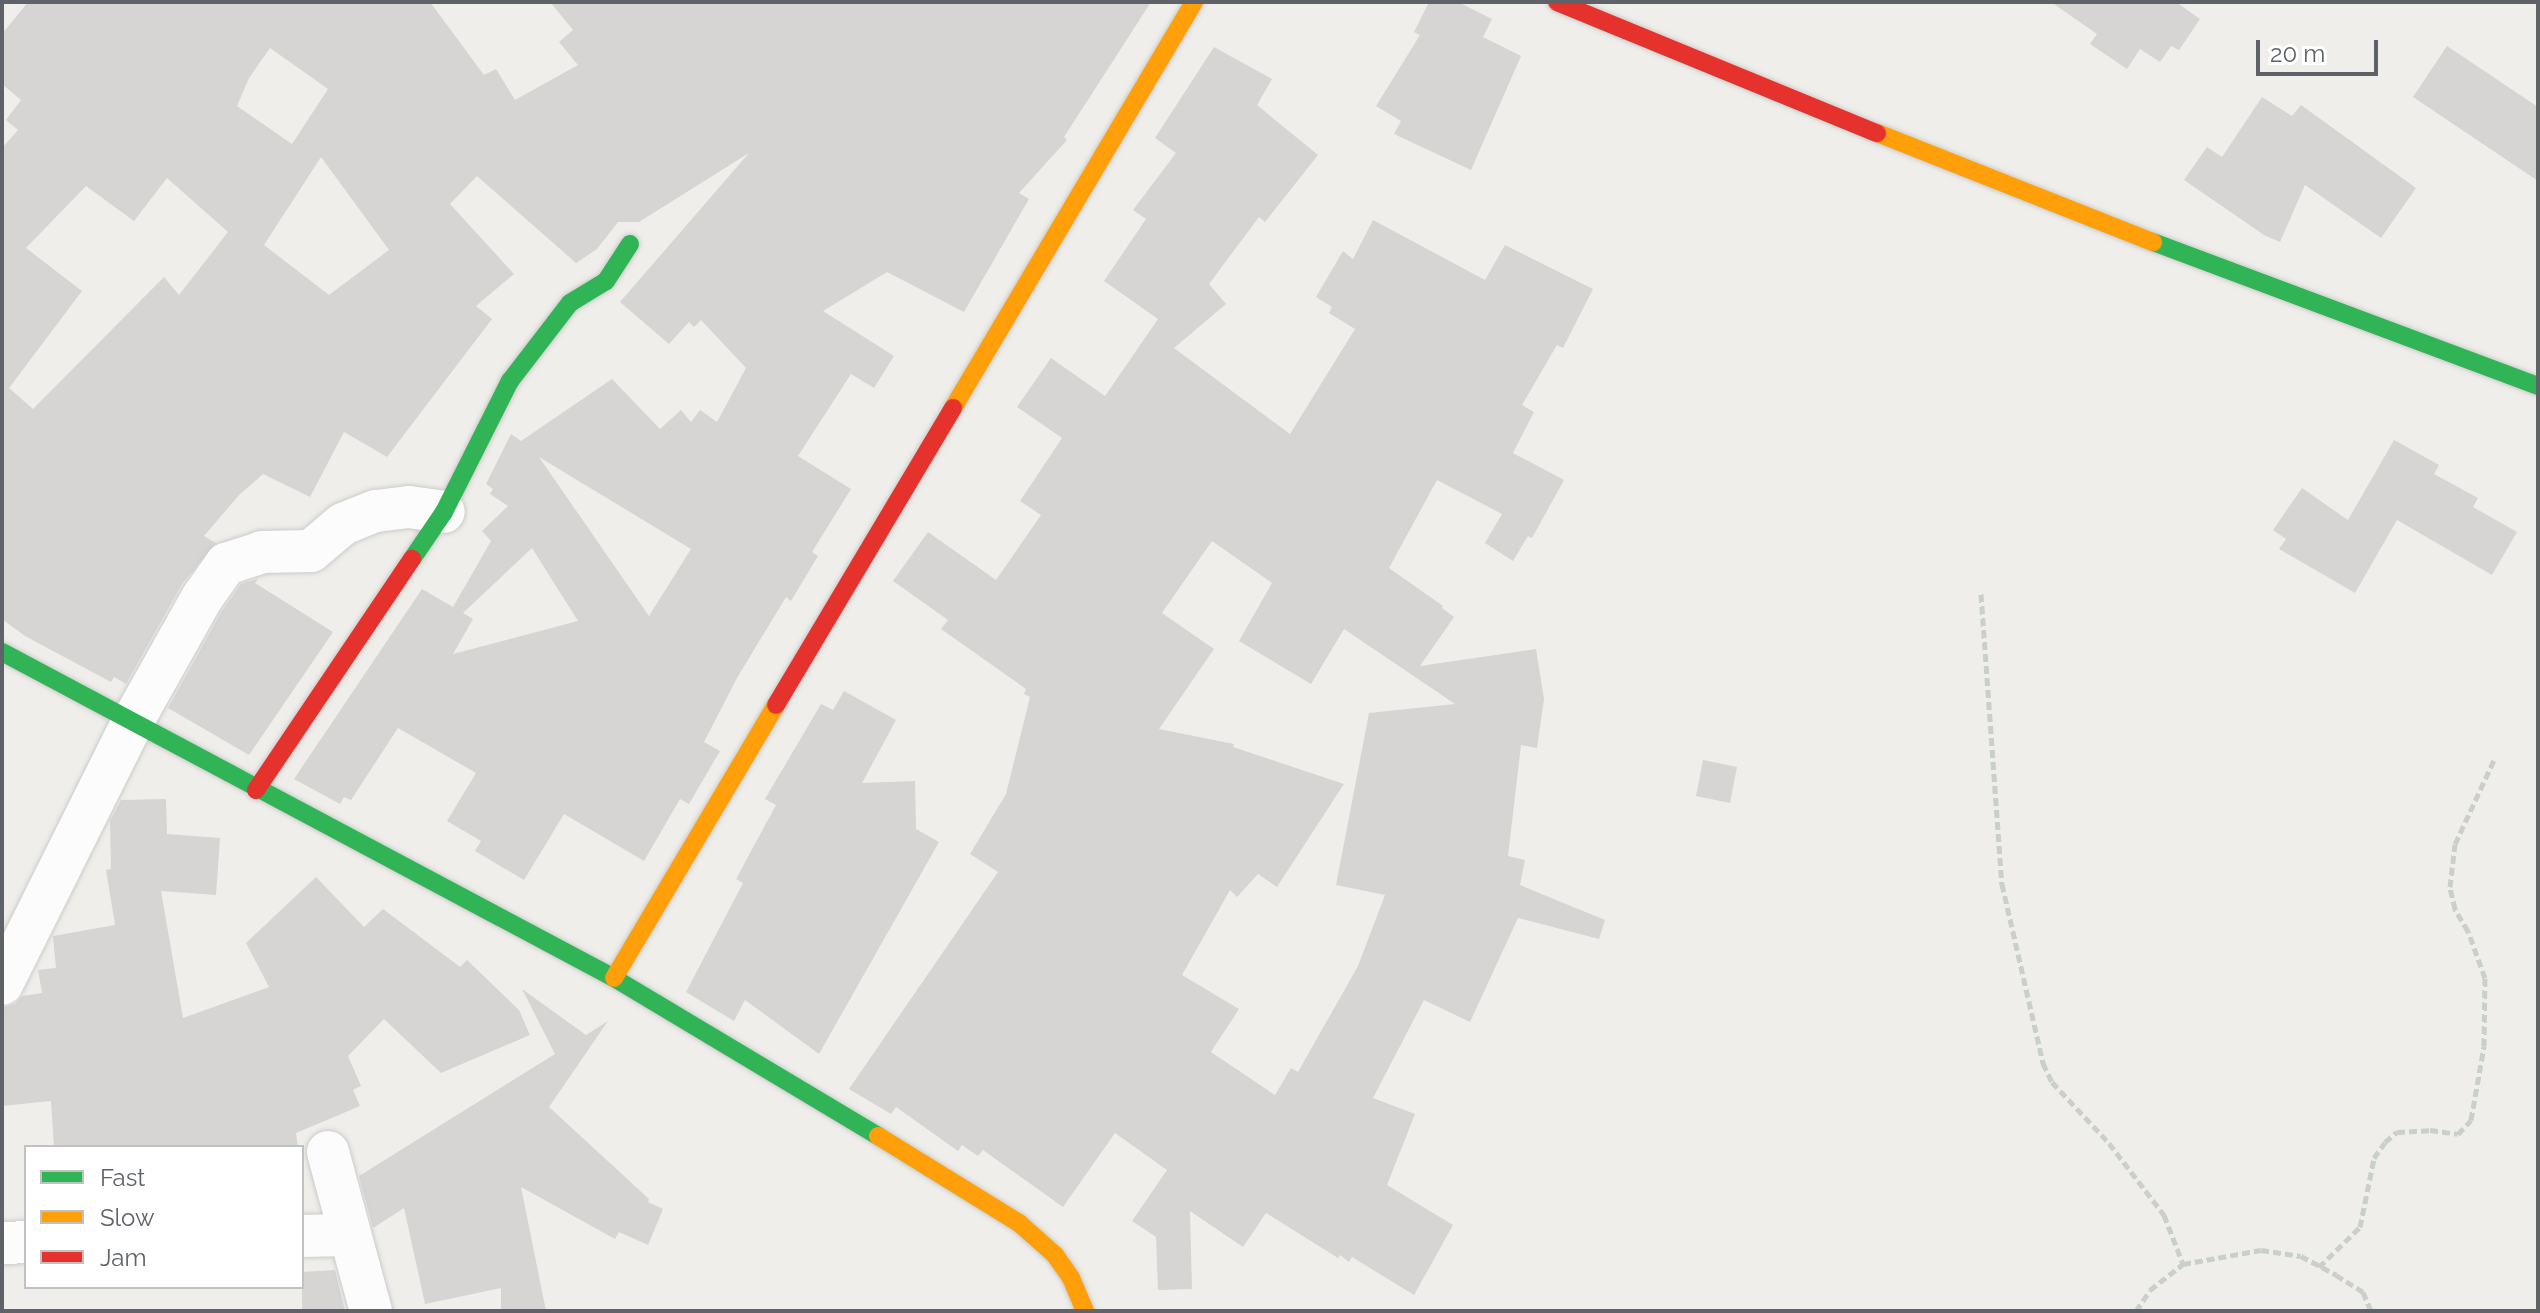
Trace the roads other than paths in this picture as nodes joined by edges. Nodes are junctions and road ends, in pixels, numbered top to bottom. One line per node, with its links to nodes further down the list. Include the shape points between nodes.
1 (1194, 2): 9 (street)
2 (1557, 2): 4 (street, via 2070,212)
3 (630, 244): 5 (street, via 606,281 570,303 510,381)
4 (2538, 386)
5 (444, 512): 7 (street, via 409,507 376,511 343,524 311,551 262,552 226,564); 8 (street)
6 (2, 652): 7 (street)
7 (134, 719): 8 (street); 10 (street)
8 (256, 790): 9 (street)
9 (614, 978): 17 (street, via 1019,1223 1055,1255)
10 (2, 984)
11 (328, 1152): 12 (street)
12 (348, 1235): 13 (street); 16 (street)
13 (304, 1236)
14 (24, 1242): 15 (street)
15 (2, 1243)
16 (371, 1311)
17 (1085, 1311)

